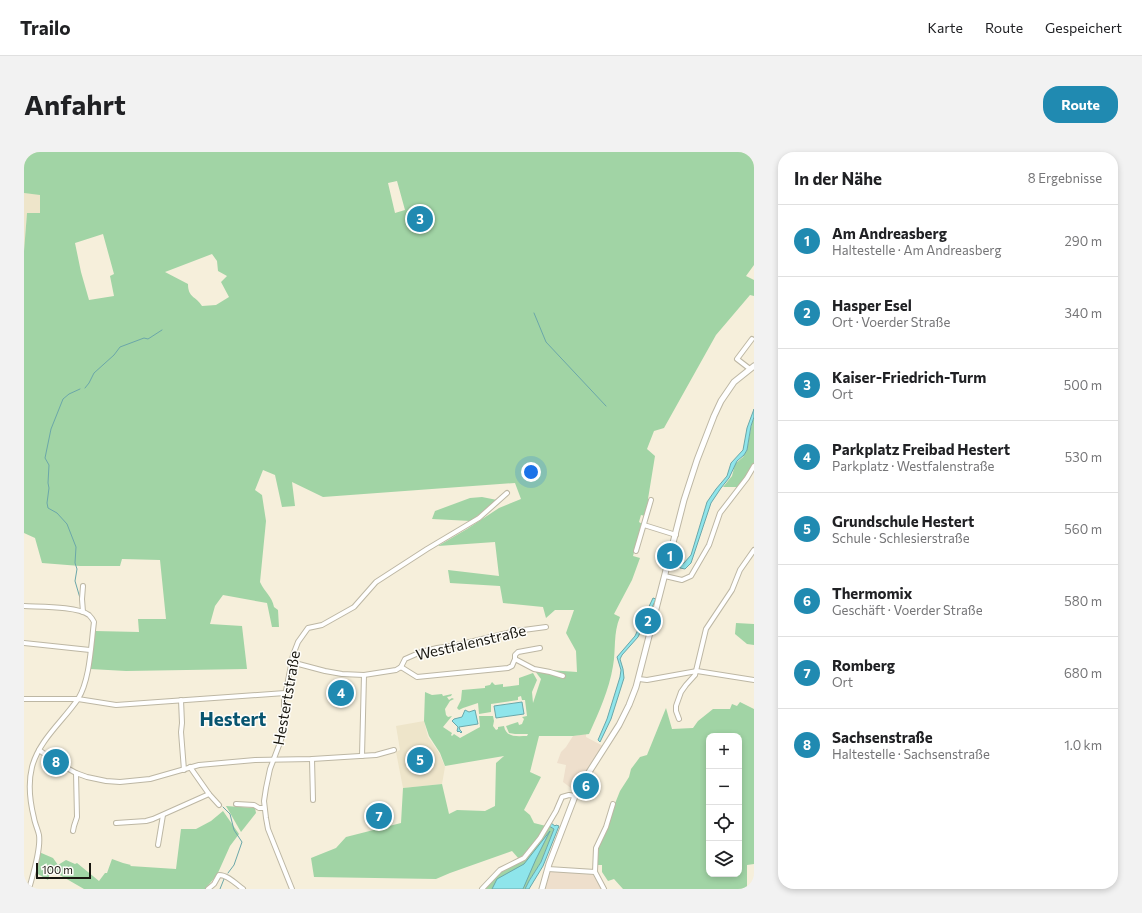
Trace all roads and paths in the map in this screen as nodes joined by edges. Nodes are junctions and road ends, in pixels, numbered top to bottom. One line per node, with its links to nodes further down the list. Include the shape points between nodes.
1 (752, 339): 2 (street, via 737,359)
2 (752, 367): 7 (main road, via 730,388 717,407 691,479)
3 (754, 466): 10 (street, via 720,513 709,546 690,576 682,580)
4 (507, 493): 19 (street, Hestertstraße, via 479,518 376,582 354,607 322,625 308,628 298,642)
5 (651, 500): 6 (street)
6 (644, 525): 7 (street); 9 (street)
7 (676, 535): 10 (main road)
8 (754, 550): 21 (street, via 706,629)
9 (636, 551)
10 (665, 576): 24 (main road)
11 (83, 586): 13 (street)
12 (24, 606): 13 (street)
13 (83, 612): 17 (street, via 94,622)
14 (546, 627): 20 (street, Westfalenstraße, via 421,652 405,659)
15 (24, 643): 17 (street)
16 (540, 648): 18 (street, Westfalenstraße, via 518,652)
17 (90, 650): 28 (street, via 87,675)
18 (515, 659): 20 (street, Westfalenstraße, via 508,668 418,677); 23 (street, Westfalenstraße, via 534,669)
19 (291, 662): 22 (street, Westfalenstraße, via 325,671); 26 (street, Hestertstraße)
20 (401, 667): 22 (street, Westfalenstraße)
21 (697, 671): 24 (street); 25 (street); 30 (street, via 678,699 676,711)
22 (364, 675): 33 (street)
23 (563, 676)
24 (639, 679): 40 (main road, via 620,724)
25 (754, 680)
26 (285, 693): 29 (street); 34 (street, Hestertstraße, via 283,732)
27 (24, 699): 28 (street)
28 (78, 699): 29 (street, via 116,705); 31 (street)
29 (181, 700): 37 (street, via 180,732)
30 (679, 718)
31 (39, 750): 38 (street); 52 (street, via 30,775 30,797 39,836)
32 (394, 750): 33 (street)
33 (362, 756): 35 (street)
34 (273, 760): 35 (street); 36 (street); 45 (street, Hestertstraße)
35 (312, 760): 41 (street)
36 (190, 767): 37 (street); 39 (street)
37 (184, 770): 38 (street, via 135,781 106,781)
38 (76, 773): 48 (street, via 77,817)
39 (209, 794): 44 (street); 46 (street)
40 (575, 796): 50 (main road); 56 (street, via 562,797 540,838 524,858 500,870)
41 (313, 800)
42 (236, 804): 45 (street)
43 (613, 804): 51 (street, via 596,848)
44 (218, 805)
45 (264, 808): 55 (street, Hestertstraße, via 268,829)
46 (163, 815): 47 (street, via 146,821); 49 (street)
47 (116, 823)
48 (73, 831)
49 (158, 845)
50 (548, 869): 51 (street); 57 (main road)
51 (595, 872): 58 (street)
52 (29, 889)
53 (208, 889): 54 (street, via 221,875)
54 (243, 889)
55 (292, 889)
56 (482, 889)
57 (542, 889)
58 (604, 889)

